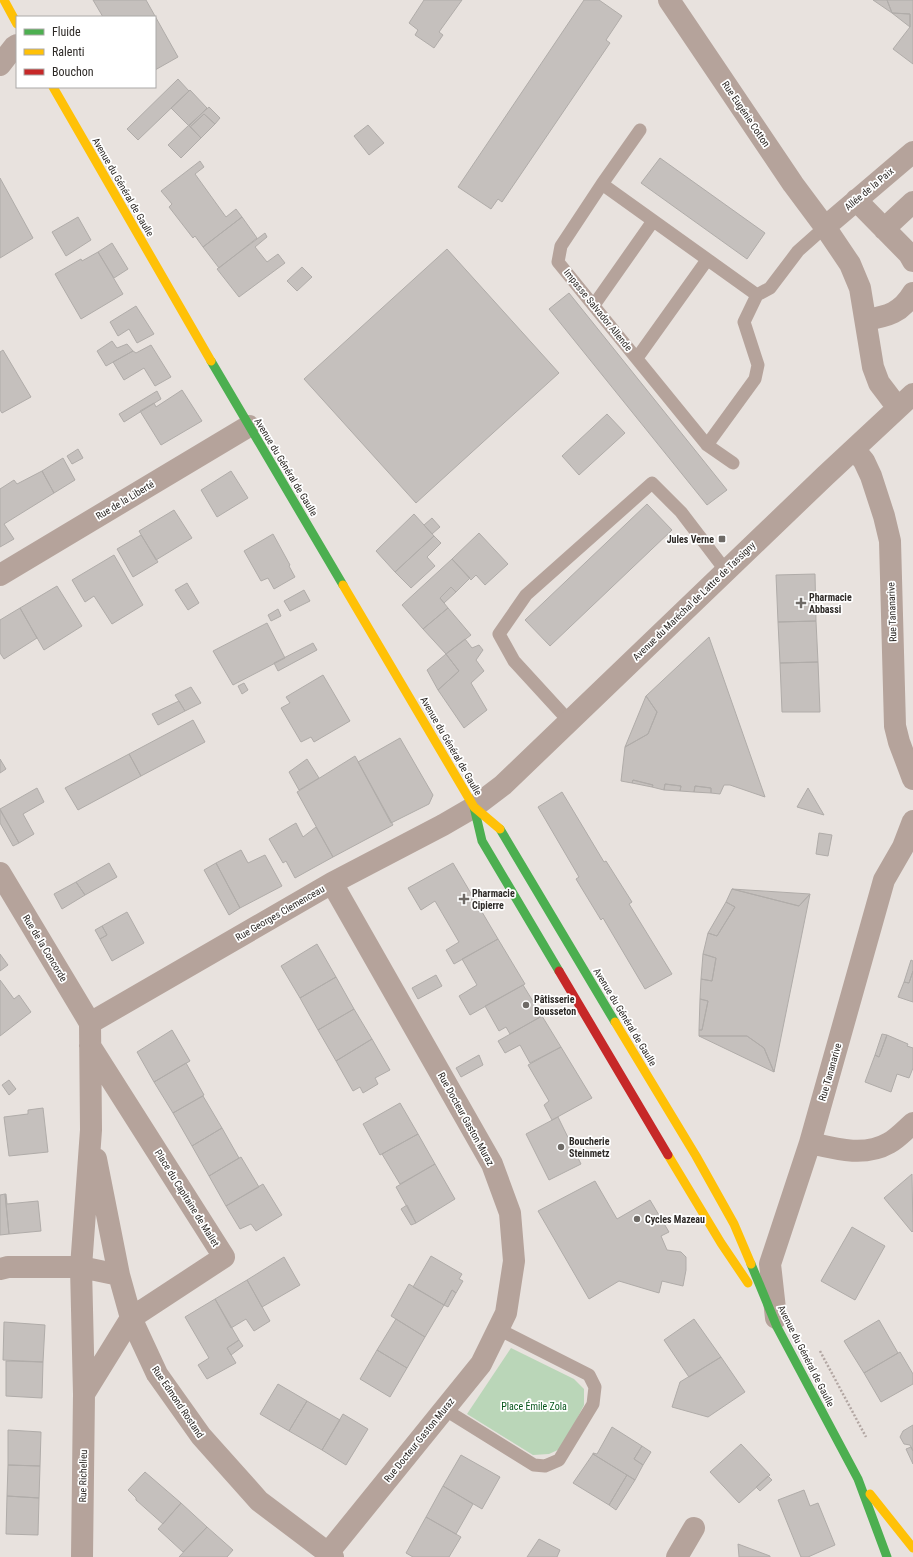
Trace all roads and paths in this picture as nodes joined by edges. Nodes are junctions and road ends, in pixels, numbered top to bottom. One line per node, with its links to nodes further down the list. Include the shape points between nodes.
1 (4, 0): 3 (main road)
2 (669, 0): 13 (street, Rue Eugénie Cotton, via 793,184)
3 (16, 22)
4 (16, 46): 5 (street)
5 (0, 65)
6 (54, 88): 23 (main road, Avenue du Général de Gaulle)
7 (640, 130): 9 (lane, Impasse Salvador Allende)
8 (913, 152): 10 (street, Allée de la Paix)
9 (602, 184): 12 (lane); 19 (lane, Impasse Salvador Allende, via 560,246 558,262)
10 (856, 200): 13 (street, Allée de la Paix); 14 (street)
11 (913, 202): 14 (street)
12 (653, 221): 15 (lane); 19 (lane)
13 (825, 227): 18 (lane, via 798,251 770,288); 20 (street, Rue Eugénie Cotton, via 850,264 860,288)
14 (884, 229): 16 (street)
15 (707, 260): 18 (lane); 21 (lane)
16 (913, 261)
17 (913, 293): 20 (street, via 906,304 895,313)
18 (757, 296): 24 (lane, via 744,322 758,365 755,379)
19 (594, 305): 21 (lane, Impasse Salvador Allende)
20 (866, 320): 22 (street, Rue Eugénie Cotton, via 873,367 879,383)
21 (637, 358): 24 (lane, Impasse Salvador Allende)
22 (905, 401): 25 (street, Avenue du Maréchal de Lattre de Tassigny)
23 (249, 426): 28 (street, Rue de la Liberté); 31 (main road, Avenue du Général de Gaulle)
24 (708, 445): 26 (lane, Impasse Salvador Allende)
25 (854, 449): 27 (street, Avenue du Maréchal de Lattre de Tassigny); 30 (street, Rue Tananarive, via 864,461 871,476 890,541 895,726 898,742)
26 (732, 463)
27 (726, 571): 29 (street, Avenue du Maréchal de Lattre de Tassigny); 29 (lane, via 681,512 652,483 526,595 499,634 514,661)
28 (0, 575)
29 (569, 720): 31 (street, Avenue du Maréchal de Lattre de Tassigny, via 503,784)
30 (913, 779)
31 (474, 807): 34 (street, Rue Georges Clemenceau); 44 (main road, via 482,841 722,1243); 44 (main road, Avenue du Général de Gaulle, via 500,829 696,1156 734,1224)
32 (913, 821): 39 (street, Rue Tananarive, via 903,846 884,880)
33 (0, 873): 35 (street, Rue de la Concorde)
34 (332, 883): 35 (street, Rue Georges Clemenceau); 45 (street, Rue Docteur Gaston Muraz, via 492,1164 510,1213 514,1261 506,1313)
35 (90, 1023): 36 (street)
36 (90, 1046): 38 (street); 43 (street, Place du Capitaine de Mallet, via 224,1257)
37 (913, 1123): 39 (street, via 890,1143 873,1150 836,1149)
38 (91, 1130): 40 (street); 42 (street)
39 (810, 1143): 44 (street, Rue Tananarive, via 770,1264)
40 (81, 1267): 41 (street); 42 (street); 46 (street, Rue Richelieu)
41 (0, 1269)
42 (119, 1275): 43 (street, Rue Edmond Rostand)
43 (131, 1318): 46 (street); 51 (street, Rue Edmond Rostand, via 157,1374 200,1436 259,1501)
44 (777, 1328): 48 (main road, Avenue du Général de Gaulle)
45 (498, 1329): 47 (street, Rue Docteur Gaston Muraz, via 481,1364); 47 (lane, via 589,1375 595,1387 593,1404 559,1460 545,1466 534,1465)
46 (84, 1394): 52 (street, Rue Richelieu)
47 (444, 1410): 51 (street, Rue Docteur Gaston Muraz)
48 (858, 1479): 50 (main road, Avenue du Général de Gaulle); 54 (main road, Avenue du Général de Gaulle)
49 (694, 1528): 53 (street)
50 (913, 1548)
51 (330, 1555)
52 (82, 1557)
53 (677, 1557)
54 (887, 1557)

